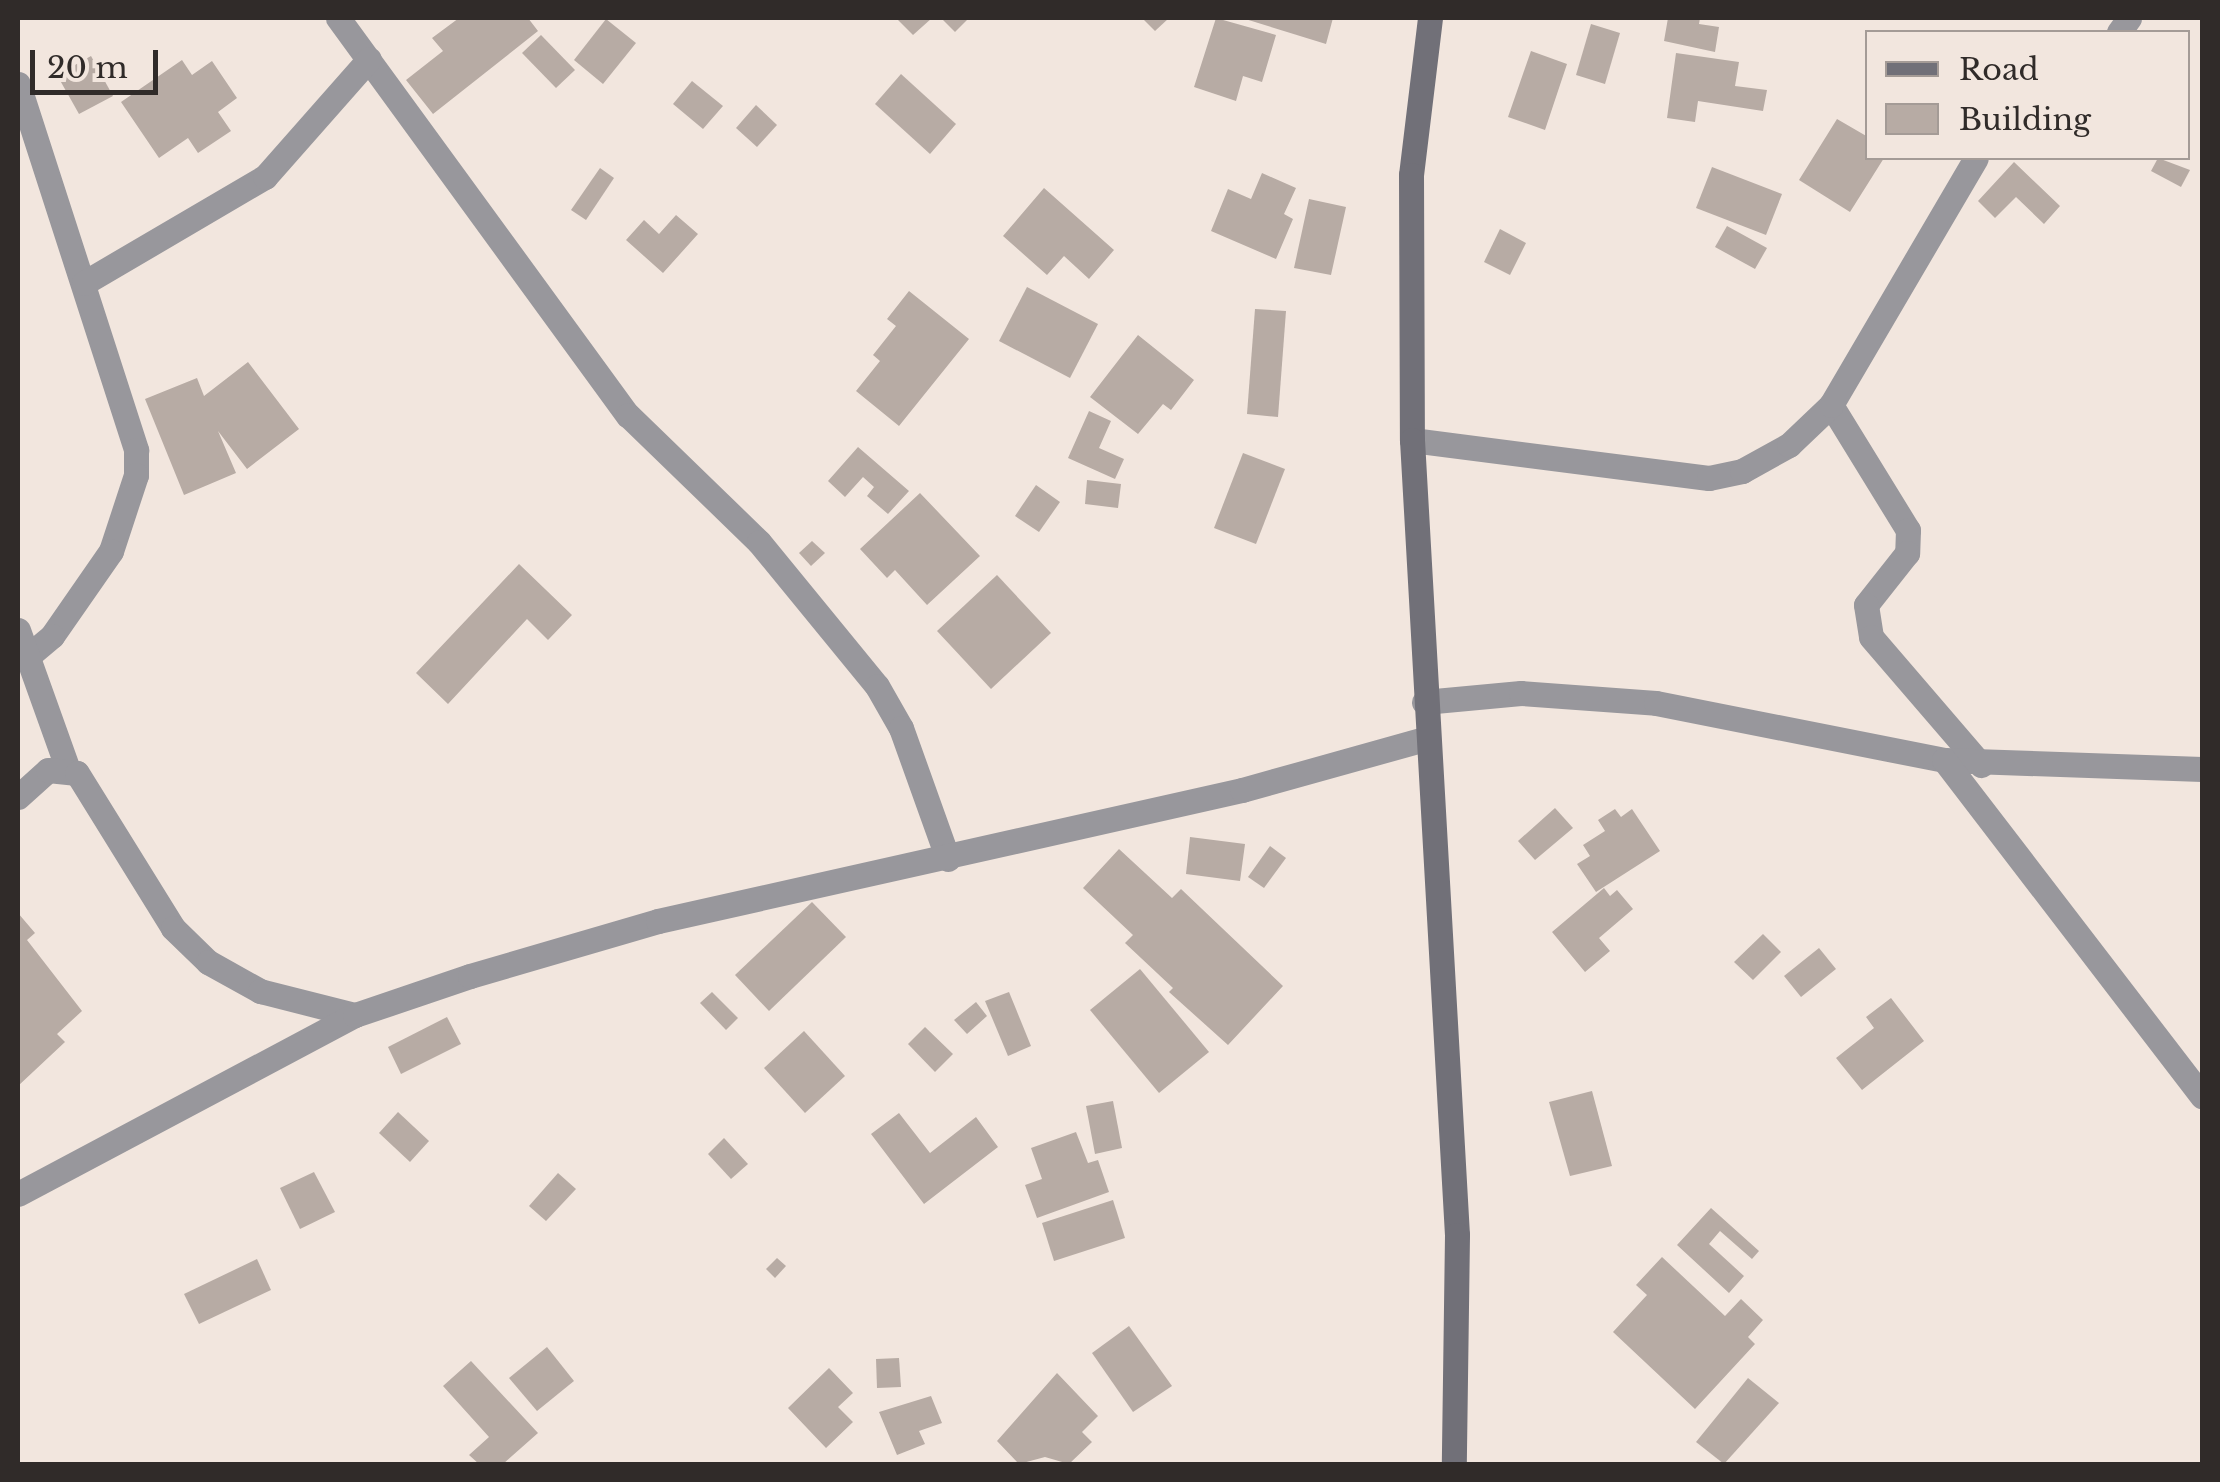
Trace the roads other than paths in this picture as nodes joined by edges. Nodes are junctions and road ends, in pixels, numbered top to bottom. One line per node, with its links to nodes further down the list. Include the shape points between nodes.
1 (338, 18): 3 (street)
2 (1430, 18): 8 (street, via 1411,175)
3 (369, 59): 6 (street, via 266,178); 18 (street, via 628,415 759,542 877,686 902,728)
4 (18, 84): 6 (street)
5 (1975, 160): 7 (street)
6 (84, 284): 10 (street, via 129,421 136,474 111,551 52,636)
7 (1831, 405): 8 (street, via 1788,445 1742,471 1709,478); 14 (street, via 1910,542 1901,562 1870,594 1870,637)
8 (1412, 440): 11 (street)
9 (18, 630): 10 (street)
10 (28, 656): 15 (street)
11 (1424, 702): 12 (street); 13 (street, via 1521,693 1656,703)
12 (1426, 739): 18 (street); 22 (street, via 1457,1235)
13 (1944, 760): 14 (street); 20 (street)
14 (1981, 764): 16 (street)
15 (67, 767): 17 (street, via 48,770); 19 (street, via 97,798 174,928 208,962 260,991)
16 (2202, 769)
17 (18, 798)
18 (948, 859): 19 (street, via 658,921)
19 (355, 1015): 21 (street)
20 (2202, 1096)
21 (18, 1194)
22 (1454, 1464)

